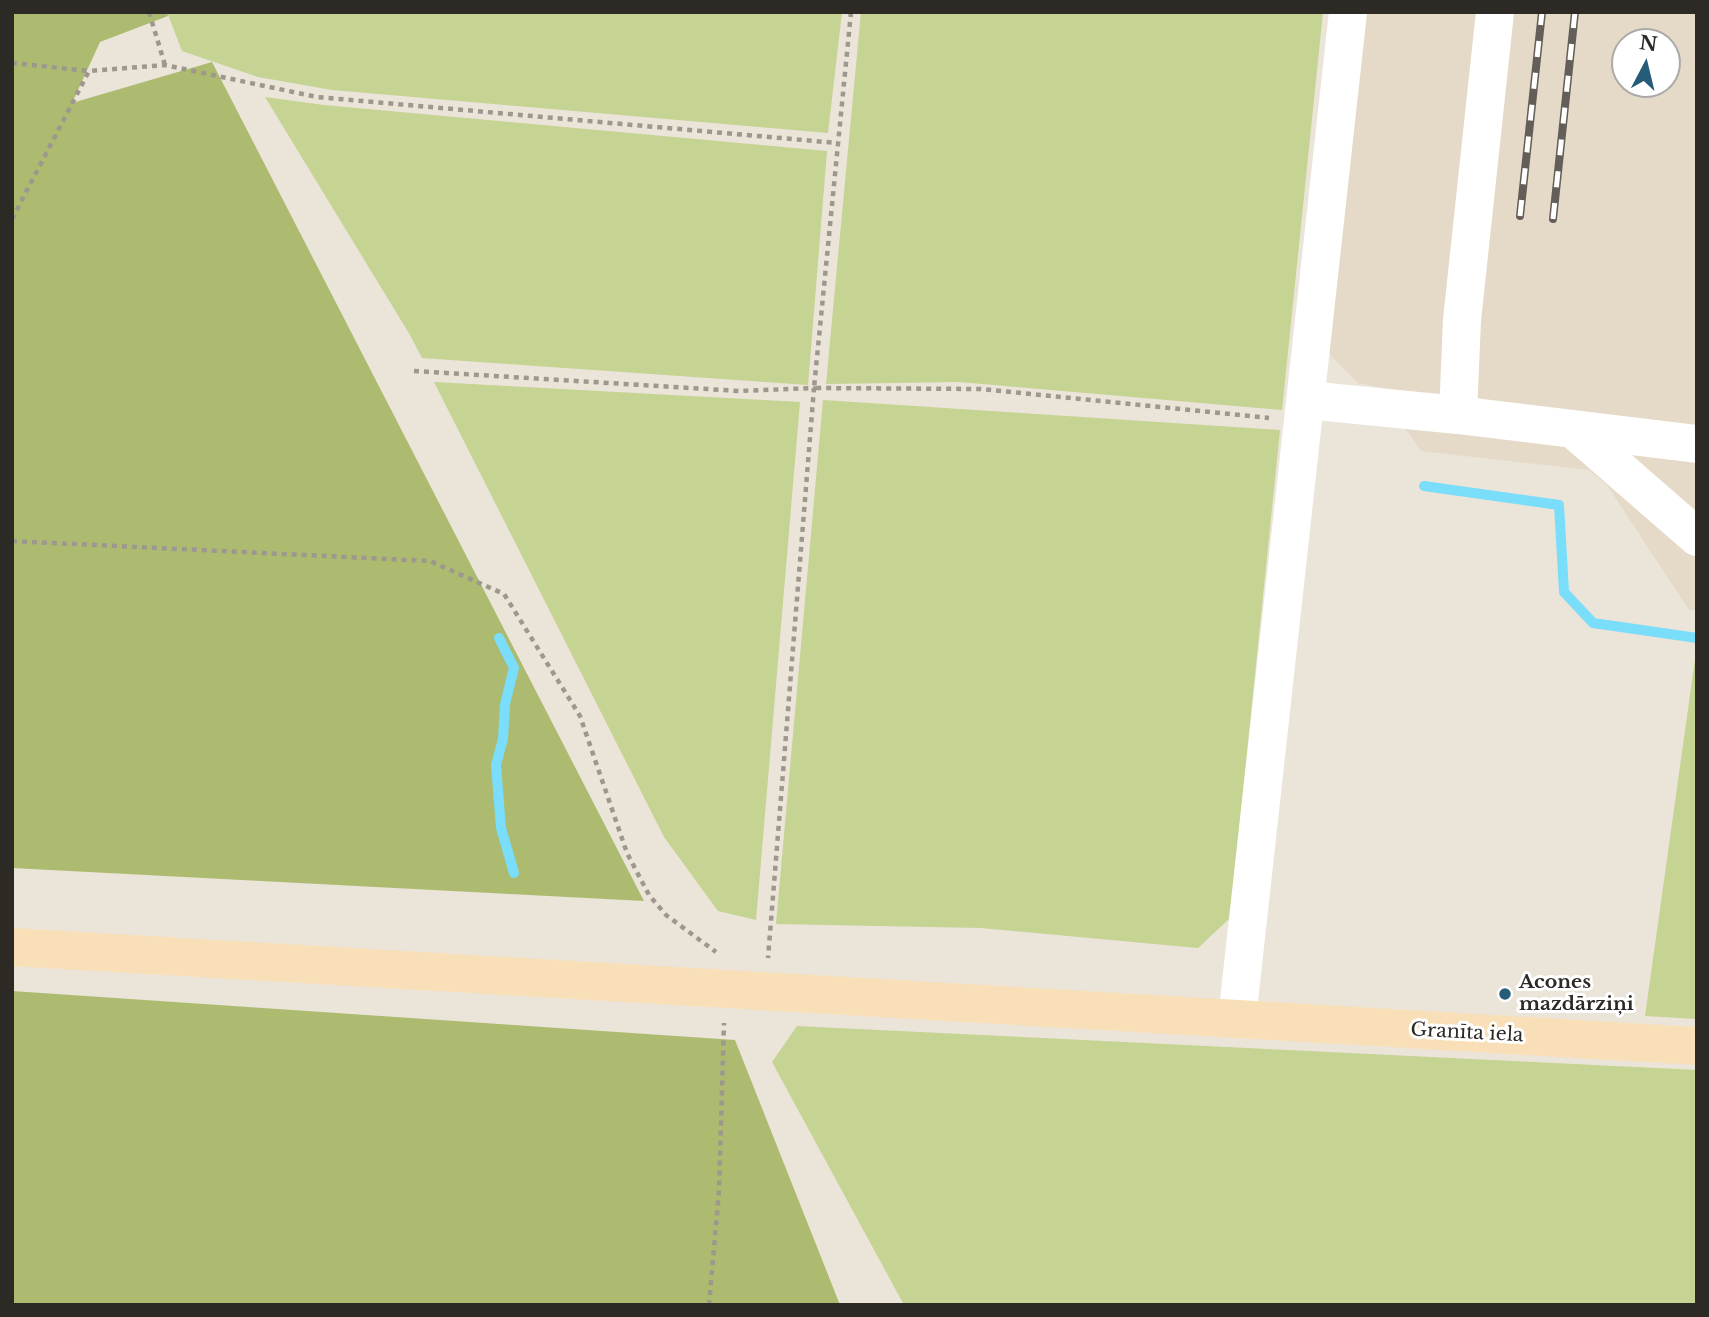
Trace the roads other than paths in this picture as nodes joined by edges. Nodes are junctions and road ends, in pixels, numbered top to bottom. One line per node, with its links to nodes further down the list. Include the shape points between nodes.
1 (1348, 12): 3 (street)
2 (1495, 12): 4 (street, via 1462,320)
3 (1305, 411): 4 (street); 9 (street)
4 (1458, 415): 5 (street)
5 (1573, 429): 6 (street); 7 (street)
6 (1697, 444)
7 (1697, 537)
8 (12, 947): 9 (main road, Granīta iela)
9 (1237, 1019): 10 (main road, Granīta iela)
10 (1697, 1046)

